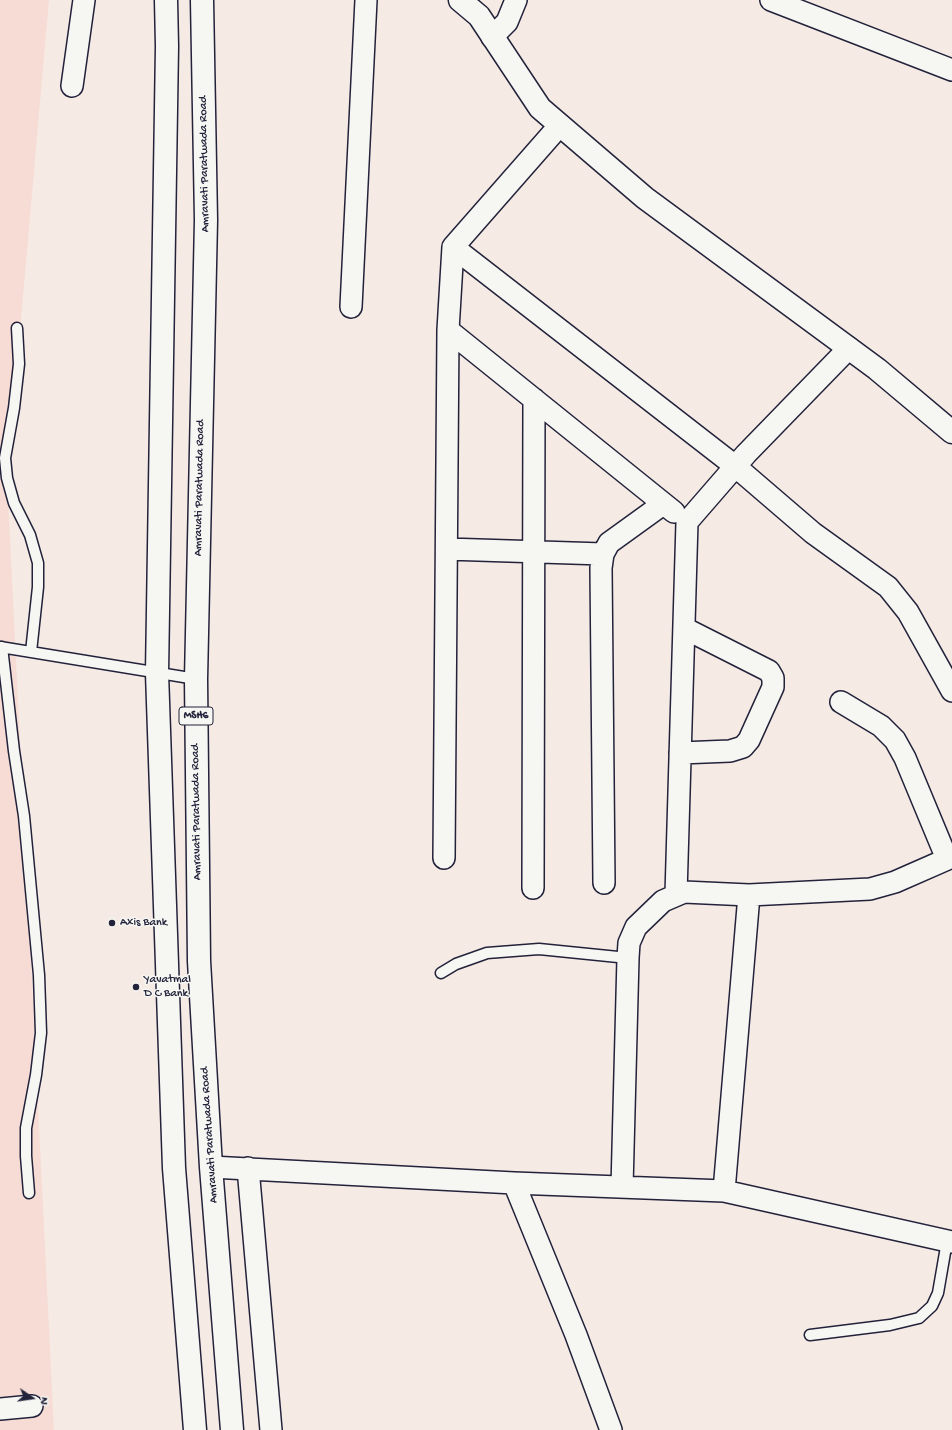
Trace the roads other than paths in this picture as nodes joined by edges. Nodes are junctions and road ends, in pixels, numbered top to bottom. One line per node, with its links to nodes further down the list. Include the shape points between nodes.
1 (84, 0): 10 (street)
2 (166, 0): 28 (main road)
3 (202, 0): 29 (main road, Amravati Paratwada Road / MSH6, via 206,215)
4 (366, 0): 13 (street)
5 (460, 0): 8 (main road, via 478,16)
6 (516, 0): 8 (street, via 507,22)
7 (772, 0): 9 (street)
8 (492, 37): 11 (main road, via 540,108)
9 (952, 70)
10 (72, 86)
11 (560, 125): 12 (street); 16 (main road, via 645,198)
12 (453, 247): 15 (street); 19 (street)
13 (351, 307)
14 (17, 328): 27 (lane, via 19,364 5,458 14,503 30,535 38,563)
15 (448, 330): 17 (street); 22 (street)
16 (849, 348): 18 (main road); 19 (street)
17 (534, 399): 20 (street); 23 (street)
18 (952, 432)
19 (735, 466): 21 (street); 30 (street, via 813,533 888,587 908,612)
20 (664, 504): 21 (street); 24 (street, via 609,543)
21 (687, 522): 25 (street)
22 (447, 549): 23 (street); 33 (street)
23 (534, 551): 24 (street); 36 (street)
24 (603, 554): 35 (street, via 601,568)
25 (684, 628): 32 (street); 32 (street, via 769,672 773,678 773,687 749,740 743,747 730,751)
26 (1, 647): 27 (lane); 46 (lane, via 24,816 39,976 41,1033 26,1128)
27 (31, 652): 28 (lane)
28 (157, 672): 29 (lane); 51 (main road, via 174,1168)
29 (196, 679): 41 (main road, Amravati Paratwada Road / MSH6, via 199,961)
30 (952, 691)
31 (841, 702): 34 (street, via 881,726 895,740)
32 (680, 753): 37 (street)
33 (444, 858)
34 (950, 858): 38 (street, via 895,882 870,889)
35 (604, 883)
36 (533, 888)
37 (676, 894): 38 (street, via 684,892); 39 (street, via 663,901 636,927 629,943)
38 (750, 895): 45 (street)
39 (628, 958): 40 (lane, via 539,949 487,953 456,964); 44 (street)
40 (442, 973)
41 (211, 1166): 42 (street); 52 (main road, Amravati Paratwada Road / MSH6)
42 (248, 1168): 43 (street); 53 (street)
43 (514, 1183): 44 (street); 54 (street, via 576,1335)
44 (622, 1187): 45 (street)
45 (724, 1191): 47 (street)
46 (29, 1193)
47 (949, 1241): 48 (lane, via 938,1293 932,1306 919,1318 890,1325)
48 (810, 1335)
49 (32, 1406): 50 (street)
50 (0, 1409)
51 (195, 1430)
52 (232, 1430)
53 (271, 1430)
54 (611, 1430)

